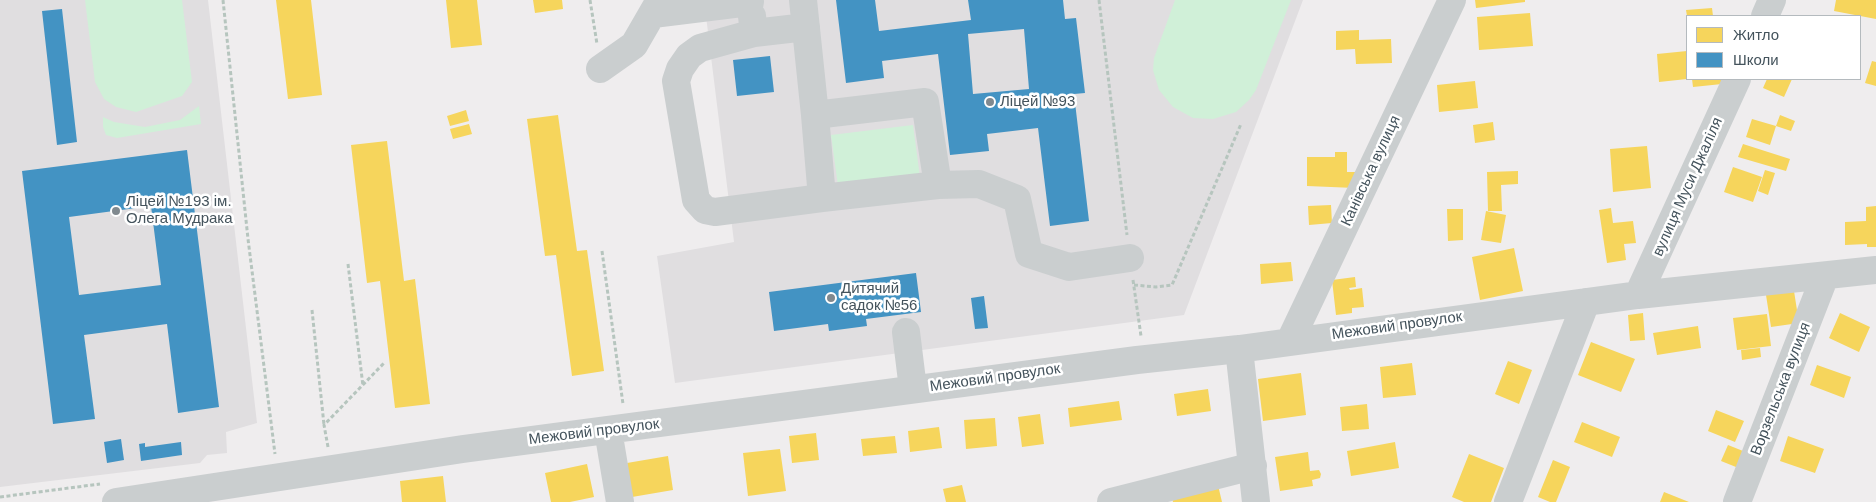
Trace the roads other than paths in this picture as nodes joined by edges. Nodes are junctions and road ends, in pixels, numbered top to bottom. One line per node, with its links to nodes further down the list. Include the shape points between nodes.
1 (803, 0): 7 (street)
2 (1452, 0): 20 (street, Канівська вулиця)
3 (1772, 0): 6 (street)
4 (750, 1): 5 (street); 8 (street)
5 (656, 7): 9 (street, via 634,45)
6 (1765, 15)
7 (806, 27): 8 (street); 11 (street)
8 (754, 34): 13 (street, via 700,48 680,69 676,81 696,200 705,210 715,212)
9 (600, 69)
10 (1736, 80): 17 (street, вулиця Муси Джаліля)
11 (815, 114): 12 (street, via 925,102); 13 (street)
12 (938, 185): 13 (street); 14 (street, via 979,184 1017,199 1029,254 1069,267)
13 (822, 198)
14 (1130, 258)
15 (1876, 270): 16 (street, Межовий провулок)
16 (1824, 276): 17 (street, Межовий провулок); 30 (street, Ворзельська вулиця)
17 (1638, 295): 18 (street, Межовий провулок)
18 (1586, 302): 20 (street, Межовий провулок); 29 (street)
19 (906, 332): 22 (street)
20 (1290, 341): 21 (street, Межовий провулок)
21 (1238, 349): 22 (street, Межовий провулок); 24 (street)
22 (913, 389): 23 (street, Межовий провулок)
23 (608, 430): 25 (street, Межовий провулок, via 463,448); 26 (street)
24 (1253, 466): 27 (street); 28 (street)
25 (127, 502)
26 (620, 502)
27 (1111, 502)
28 (1256, 502)
29 (1508, 502)
30 (1737, 502)

